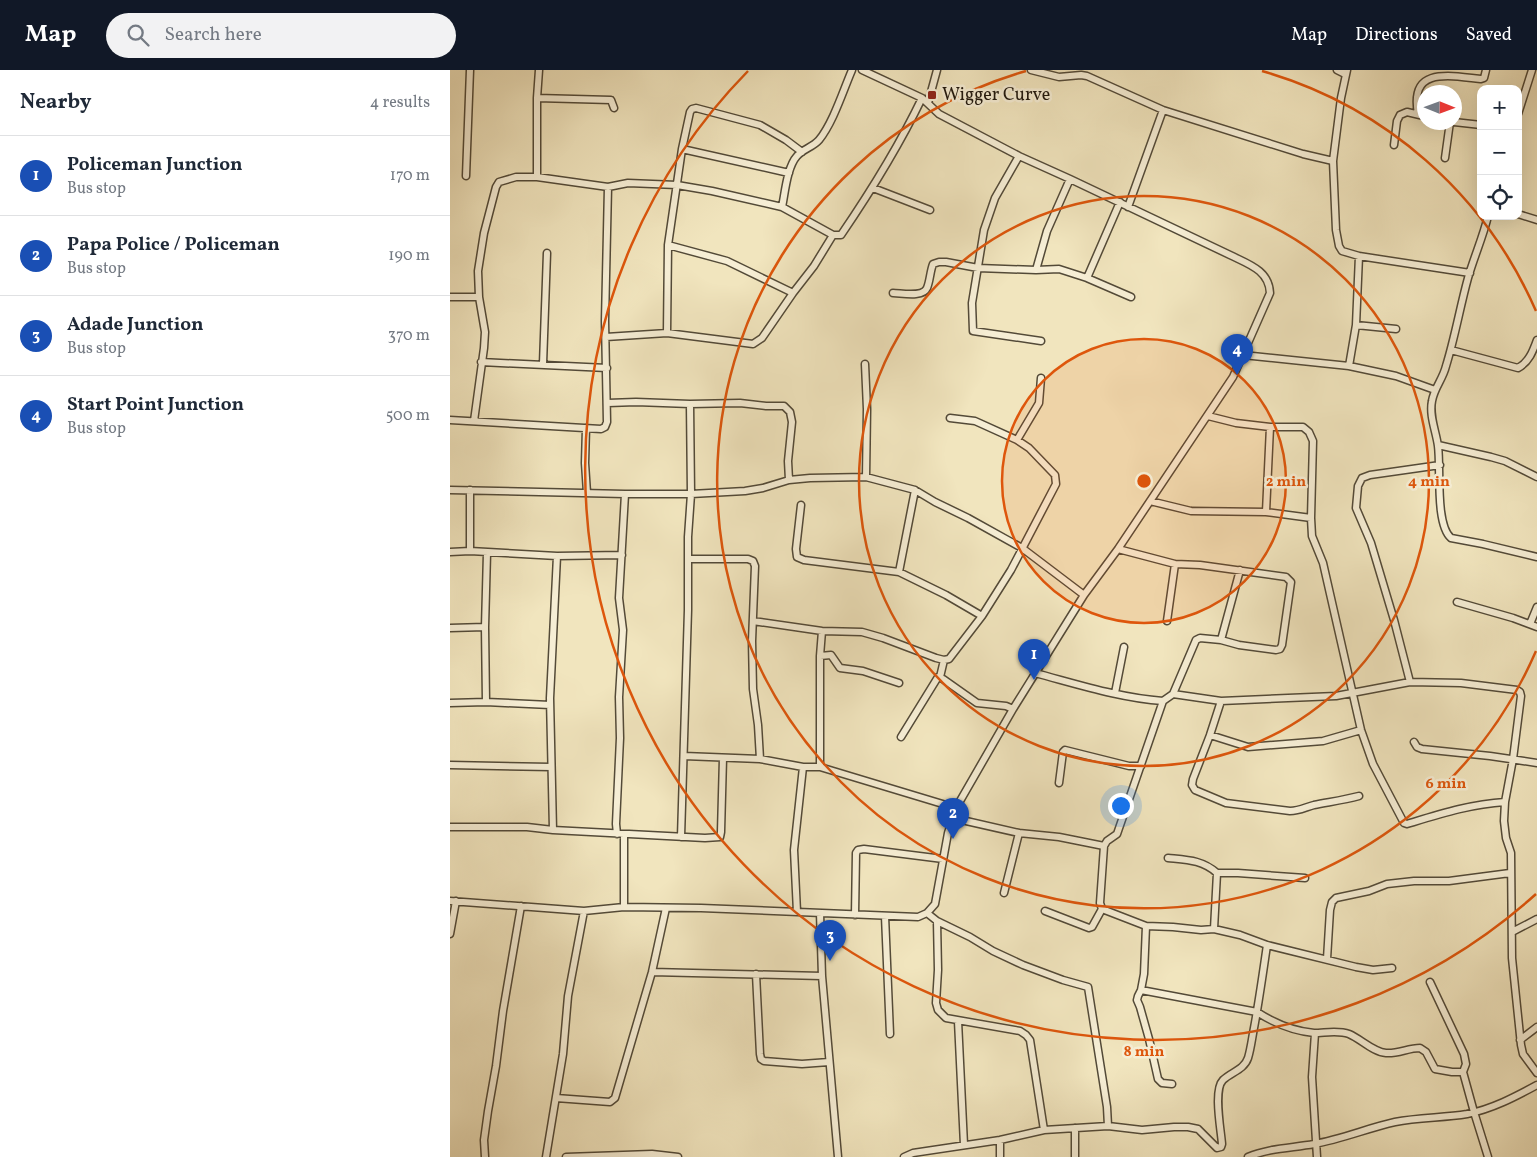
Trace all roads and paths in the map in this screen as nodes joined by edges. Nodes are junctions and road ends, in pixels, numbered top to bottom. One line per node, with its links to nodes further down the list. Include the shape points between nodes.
1 (470, 70): 29 (street)
2 (539, 70): 12 (street)
3 (852, 70): 24 (street, via 826,129 818,142)
4 (863, 70): 13 (street)
5 (937, 70): 15 (street)
6 (1031, 70): 17 (street, via 1059,77 1087,76)
7 (1337, 70): 10 (street)
8 (1486, 70): 11 (street, via 1481,79 1443,70 1424,74)
9 (1532, 70): 14 (street)
10 (1346, 72): 27 (street)
11 (1417, 85)
12 (537, 98): 16 (street, via 611,100); 30 (street)
13 (922, 98): 15 (street); 34 (street)
14 (1522, 101)
15 (928, 104): 25 (street, via 939,114)
16 (614, 108)
17 (1163, 110): 27 (street); 37 (street)
18 (1417, 114): 22 (street, via 1407,112 1400,115)
19 (1462, 123): 20 (street)
20 (1477, 125)
21 (1449, 130): 26 (street)
22 (1394, 145)
23 (682, 149): 24 (street, via 690,112 696,108 760,125); 28 (street); 32 (street)
24 (802, 152): 28 (street)
25 (1019, 156): 31 (street); 46 (street, via 995,198 984,230)
26 (1445, 158)
27 (1333, 161): 45 (street, via 1339,246 1342,251)
28 (789, 173): 36 (street)
29 (466, 176)
30 (537, 177): 33 (street); 52 (street, via 507,179 496,187 480,257)
31 (1070, 179): 35 (street); 47 (street, via 1048,230)
32 (677, 185): 33 (street, via 628,183); 36 (street); 43 (street)
33 (608, 187): 58 (street)
34 (873, 188): 38 (street); 42 (street, via 841,235)
35 (1120, 202): 37 (street); 49 (street)
36 (782, 207): 42 (street)
37 (1128, 207): 62 (street, via 1230,255 1266,276 1270,293)
38 (930, 210)
39 (1522, 215): 41 (street)
40 (1487, 220): 48 (street)
41 (1537, 220)
42 (833, 236): 50 (street)
43 (668, 245): 50 (street, via 728,261); 57 (street)
44 (547, 253): 65 (street)
45 (1359, 256): 48 (street); 55 (street)
46 (978, 268): 47 (street); 51 (street, via 939,262 933,264 924,292); 60 (street, via 972,303 973,331)
47 (1036, 270): 49 (street, via 1059,269)
48 (1470, 273): 61 (street)
49 (1087, 278): 53 (street)
50 (793, 293): 57 (street, via 762,338 753,344)
51 (893, 293)
52 (479, 297): 54 (street); 64 (street, via 484,332)
53 (1131, 297)
54 (450, 298)
55 (1356, 325): 56 (street); 67 (street)
56 (1396, 329)
57 (667, 333): 58 (street)
58 (606, 337): 68 (street)
59 (1537, 340): 63 (street)
60 (1041, 341)
61 (1451, 350): 63 (street, via 1515,367); 70 (street)
62 (1243, 355): 67 (street); 73 (street)
63 (1534, 357)
64 (481, 362): 65 (street); 76 (street)
65 (543, 364): 68 (street)
66 (865, 364): 82 (street)
67 (1348, 366): 70 (street, via 1396,376)
68 (607, 368): 71 (street)
69 (1041, 378): 79 (street, via 1039,403)
70 (1435, 390): 80 (street, via 1431,411)
71 (608, 403): 72 (street); 78 (street, via 605,427)
72 (690, 404): 84 (street, via 784,406 790,412 792,422 788,461); 90 (street)
73 (1208, 416): 77 (street, via 1236,424); 91 (street)
74 (950, 418): 79 (street, via 975,421)
75 (450, 420): 76 (street)
76 (474, 421): 78 (street)
77 (1270, 427): 93 (street); 94 (street, via 1303,427 1310,432 1313,441)
78 (586, 428): 88 (street)
79 (1017, 440): 95 (street, via 1029,448 1054,476 1056,484)
80 (1438, 445): 81 (street); 83 (street, via 1505,461)
81 (1440, 465): 102 (street, via 1440,507 1445,530 1451,538); 124 (street, via 1370,475 1362,478 1358,486 1356,508 1371,543)
82 (866, 477): 84 (street); 87 (street)
83 (1537, 477)
84 (790, 480): 90 (street, via 744,491)
85 (450, 490): 86 (street)
86 (470, 490): 88 (street); 97 (street)
87 (915, 490): 95 (street); 106 (street)
88 (587, 493): 89 (street)
89 (625, 494): 90 (street); 100 (street)
90 (691, 494): 103 (street)
91 (1150, 501): 93 (street, via 1191,511); 96 (street)
92 (801, 505): 106 (street, via 797,557)
93 (1266, 512): 94 (street)
94 (1311, 518): 127 (street, via 1312,536 1323,563)
95 (1022, 548): 107 (street); 110 (street)
96 (1118, 549): 104 (street); 107 (street)
97 (470, 551): 98 (street); 99 (street)
98 (450, 552)
99 (487, 552): 101 (street); 114 (street)
100 (622, 555): 101 (street); 157 (street, via 619,598 623,630 616,824)
101 (557, 556): 133 (street)
102 (1537, 557)
103 (688, 558): 111 (street, via 753,561); 139 (street)
104 (1175, 564): 105 (street); 112 (street)
105 (1240, 570): 118 (street); 118 (street, via 1289,579 1282,645 1276,650)
106 (899, 572): 110 (street)
107 (1084, 595): 122 (street)
108 (1457, 602): 113 (street)
109 (1537, 606): 113 (street)
110 (982, 616): 121 (street, via 949,659)
111 (753, 621): 117 (street); 141 (street, via 753,689)
112 (1167, 621)
113 (1530, 624): 115 (street)
114 (485, 627): 116 (street); 131 (street)
115 (1537, 627)
116 (450, 628)
117 (822, 631): 120 (street); 121 (street, via 862,632)
118 (1221, 640): 128 (street, via 1196,640)
119 (1124, 647): 126 (street)
120 (820, 656): 125 (street, via 831,656 844,670 863,671); 148 (street)
121 (944, 660): 123 (street)
122 (1035, 673): 126 (street); 134 (street)
123 (940, 677): 134 (street, via 977,703); 137 (street)
124 (1410, 682): 127 (street); 142 (street, via 1461,683 1520,692)
125 (899, 684)
126 (1115, 693): 129 (street)
127 (1352, 693): 130 (street); 135 (street)
128 (1173, 694): 129 (street); 130 (street)
129 (1163, 701): 145 (street)
130 (1221, 701): 136 (street)
131 (486, 702): 132 (street); 133 (street)
132 (450, 703)
133 (550, 704): 146 (street)
134 (1013, 709): 152 (street)
135 (1361, 730): 136 (street, via 1323,741 1248,747); 151 (street, via 1373,764 1406,824 1478,805)
136 (1210, 735): 150 (street, via 1193,779 1195,790 1226,802 1290,811)
137 (901, 737)
138 (1414, 742): 142 (street, via 1422,749)
139 (684, 756): 140 (street); 158 (street)
140 (723, 758): 141 (street); 158 (street, via 720,837)
141 (760, 759): 147 (street)
142 (1513, 759): 143 (street); 151 (street)
143 (1537, 763)
144 (450, 765): 146 (street)
145 (1141, 766): 149 (street, via 1065,750); 159 (street, via 1118,834)
146 (551, 767): 155 (street)
147 (803, 767): 148 (street); 172 (street, via 794,850)
148 (820, 767): 152 (street)
149 (1059, 783)
150 (1359, 796)
151 (1505, 802): 162 (street, via 1504,830 1510,853)
152 (956, 808): 153 (street)
153 (953, 818): 156 (street); 161 (street)
154 (450, 827): 155 (street)
155 (553, 830): 157 (street)
156 (1019, 833): 159 (street); 165 (street)
157 (621, 834): 158 (street); 168 (street)
158 (682, 837)
159 (1104, 846): 170 (street)
160 (1168, 858): 163 (street, via 1208,865)
161 (943, 859): 175 (street, via 934,904); 176 (street, via 858,850)
162 (1510, 872): 182 (street); 185 (street, via 1449,881 1388,884 1336,898 1330,910)
163 (1218, 873): 164 (street); 181 (street)
164 (1305, 878)
165 (1004, 892)
166 (453, 901): 167 (street); 183 (street)
167 (521, 906): 171 (street); 211 (street, via 488,1111)
168 (624, 907): 169 (street); 171 (street)
169 (666, 908): 172 (street); 187 (street)
170 (1102, 909): 173 (street, via 1089,928); 180 (street)
171 (584, 911): 203 (street, via 568,996)
172 (797, 912): 174 (street)
173 (1045, 912)
174 (820, 913): 176 (street); 189 (street)
175 (927, 913): 177 (street, via 918,917); 179 (street)
176 (855, 915): 177 (street)
177 (886, 916): 196 (street)
178 (1537, 919): 182 (street)
179 (937, 921): 193 (street, via 936,1003 946,1018); 205 (street, via 1023,965 1088,987)
180 (1146, 926): 181 (street); 191 (street)
181 (1214, 929): 184 (street)
182 (1512, 932): 197 (street)
183 (450, 934)
184 (1267, 945): 185 (street); 192 (street)
185 (1328, 959): 186 (street, via 1373,970)
186 (1392, 968)
187 (652, 972): 188 (street); 203 (street, via 615,1098 610,1102)
188 (756, 974): 189 (street); 198 (street, via 761,1059 794,1064)
189 (822, 976): 198 (street)
190 (1430, 982): 199 (street, via 1464,1054 1466,1064)
191 (1141, 990): 192 (street); 201 (street, via 1137,1000 1158,1079)
192 (1257, 1012): 195 (street, via 1272,1022); 205 (street, via 1246,1063 1222,1080 1218,1088 1221,1148 1212,1144 1198,1129 1188,1127 1142,1130)
193 (958, 1021): 207 (street, via 1020,1031 1030,1040); 210 (street)
194 (1537, 1027): 197 (street)
195 (1315, 1033): 199 (street, via 1347,1033 1385,1053 1420,1048 1436,1069); 209 (street, via 1312,1077)
196 (890, 1034)
197 (1520, 1040): 200 (street, via 1523,1054)
198 (829, 1062): 216 (street)
199 (1463, 1072): 204 (street)
200 (1537, 1073)
201 (1172, 1084)
202 (1537, 1085): 204 (street)
203 (556, 1098): 212 (street)
204 (1474, 1112): 209 (street, via 1410,1119); 222 (street)
205 (1108, 1126): 206 (street)
206 (1075, 1128): 207 (street); 219 (street)
207 (1044, 1130): 208 (street)
208 (1000, 1140): 210 (street); 218 (street)
209 (1316, 1144): 220 (street, via 1260,1152); 221 (street)
210 (964, 1146): 217 (street)
211 (485, 1157)
212 (546, 1157): 213 (street)
213 (551, 1157)
214 (566, 1157): 215 (street, via 652,1154)
215 (678, 1157)
216 (838, 1157)
217 (904, 1157)
218 (1000, 1157)
219 (1075, 1157)
220 (1248, 1157)
221 (1317, 1157)
222 (1488, 1157)

